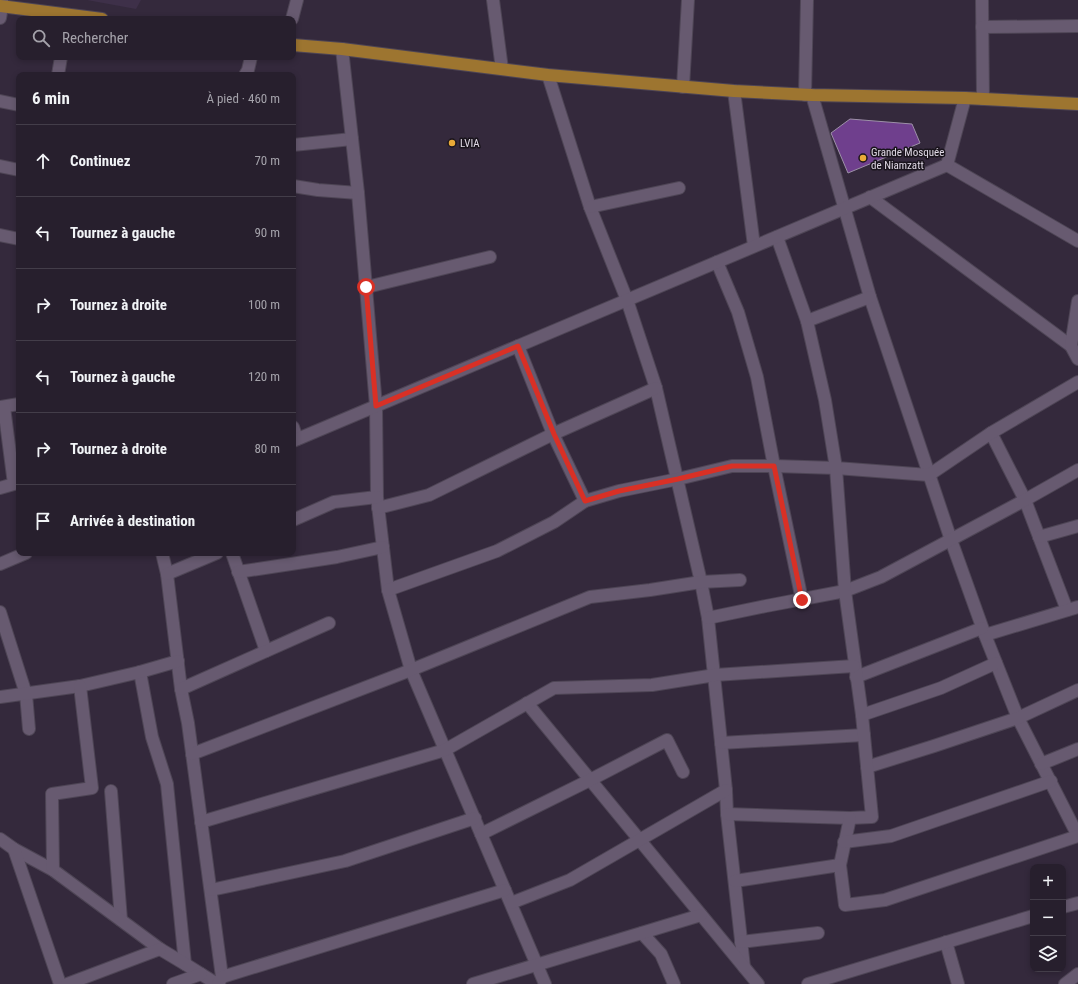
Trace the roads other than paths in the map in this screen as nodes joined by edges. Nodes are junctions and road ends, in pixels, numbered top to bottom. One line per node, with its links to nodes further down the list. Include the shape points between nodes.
1 (297, 0): 8 (street)
2 (493, 0): 15 (street)
3 (688, 0): 19 (street)
4 (807, 0): 21 (street)
5 (982, 0): 10 (street)
6 (1, 7): 7 (main road)
7 (62, 16)
8 (293, 16)
9 (1078, 26): 10 (street)
10 (982, 27): 23 (street)
11 (296, 44): 12 (main road)
12 (342, 49): 15 (main road); 27 (street)
13 (60, 60): 16 (street)
14 (250, 60): 17 (street)
15 (502, 69): 18 (main road)
16 (58, 72)
17 (247, 72)
18 (548, 75): 19 (main road); 36 (street)
19 (683, 87): 20 (main road)
20 (734, 91): 21 (main road); 42 (street)
21 (808, 95): 22 (main road); 37 (street)
22 (965, 98): 23 (main road); 29 (street)
23 (983, 99): 26 (main road)
24 (0, 101): 25 (street)
25 (16, 104)
26 (1078, 104)
27 (352, 139): 28 (street); 34 (street)
28 (296, 145)
29 (947, 165): 35 (street); 41 (street)
30 (0, 166): 31 (street)
31 (16, 169)
32 (296, 186): 34 (street)
33 (679, 188): 36 (street)
34 (358, 193): 45 (street)
35 (870, 198): 37 (street); 51 (street)
36 (590, 207): 47 (street)
37 (844, 208): 39 (street); 46 (street)
38 (0, 235): 40 (street)
39 (776, 237): 42 (street); 49 (street)
40 (16, 238)
41 (1078, 241)
42 (754, 246): 44 (street)
43 (490, 257): 45 (street)
44 (717, 262): 47 (street); 61 (street, via 738,312 757,377)
45 (366, 287): 56 (street)
46 (870, 297): 49 (street); 64 (street)
47 (628, 300): 50 (street); 54 (street)
48 (1078, 301): 51 (street)
49 (807, 321): 62 (street, via 825,400)
50 (518, 346): 56 (street); 59 (street)
51 (1071, 346): 52 (street)
52 (1078, 359)
53 (1078, 382): 58 (street)
54 (656, 388): 59 (street); 65 (street)
55 (16, 405): 57 (street)
56 (376, 406): 60 (street); 69 (street)
57 (2, 407): 66 (street, via 14,484)
58 (991, 433): 64 (street); 67 (street)
59 (554, 434): 68 (street); 69 (street, via 429,496)
60 (296, 440)
61 (774, 466): 62 (street); 65 (street, via 732,466); 86 (street)
62 (836, 468): 64 (street); 85 (street)
63 (1078, 470): 67 (street)
64 (929, 475): 73 (street)
65 (678, 479): 68 (street); 83 (street)
66 (0, 488)
67 (1025, 500): 72 (street); 73 (street)
68 (585, 501): 84 (street, via 554,522 497,551)
69 (377, 503): 70 (street, via 334,502); 74 (street)
70 (296, 519)
71 (1078, 526): 72 (street)
72 (1039, 537): 87 (street)
73 (951, 540): 85 (street, via 881,576); 91 (street)
74 (383, 547): 80 (street, via 337,557); 84 (street)
75 (19, 556): 79 (street)
76 (163, 556): 81 (street)
77 (210, 556): 81 (street)
78 (233, 556): 80 (street)
79 (0, 564)
80 (238, 572): 92 (street)
81 (167, 574): 93 (street)
82 (740, 580): 83 (street)
83 (701, 582): 89 (street); 95 (street, via 590,597)
84 (388, 590): 95 (street)
85 (845, 591): 86 (street); 97 (street)
86 (802, 600): 89 (street)
87 (1072, 609): 91 (street)
88 (0, 612): 102 (street)
89 (708, 618): 98 (street)
90 (329, 623): 92 (street)
91 (984, 631): 94 (street); 97 (street)
92 (266, 651): 100 (street)
93 (178, 661): 96 (street); 100 (street)
94 (996, 662): 105 (street, via 941,688); 106 (street)
95 (411, 670): 110 (street); 112 (street)
96 (140, 672): 99 (street); 147 (street, via 152,737 166,784)
97 (855, 672): 98 (street); 105 (street)
98 (715, 675): 104 (street, via 652,685 554,688); 109 (street)
99 (80, 686): 102 (street); 132 (street, via 92,788 52,794)
100 (181, 689): 112 (street)
101 (1078, 690): 106 (street)
102 (26, 694): 103 (street); 107 (street)
103 (0, 697)
104 (527, 703): 110 (street); 116 (street)
105 (862, 715): 108 (street)
106 (1018, 718): 113 (street); 114 (street)
107 (29, 729)
108 (864, 735): 109 (street); 114 (street)
109 (721, 743): 118 (street)
110 (445, 750): 122 (street); 124 (street)
111 (1078, 750): 113 (street)
112 (192, 754): 124 (street)
113 (1041, 764): 117 (street)
114 (867, 767): 123 (street, via 872,817)
115 (683, 772): 116 (street, via 668,740)
116 (590, 780): 125 (street); 128 (street)
117 (1051, 781): 121 (street); 129 (street, via 891,836)
118 (726, 790): 120 (street); 128 (street)
119 (111, 791): 141 (street)
120 (727, 814): 123 (street); 133 (street)
121 (1074, 816): 126 (street)
122 (475, 818): 125 (street); 134 (street, via 345,861)
123 (850, 818): 129 (street)
124 (201, 822): 134 (street)
125 (481, 834): 135 (street)
126 (1078, 836): 131 (street, via 885,900 845,905)
127 (0, 839): 130 (street)
128 (639, 840): 136 (street, via 570,880); 139 (street)
129 (844, 842): 131 (street)
130 (14, 849): 132 (street); 154 (street)
131 (840, 865): 133 (street)
132 (53, 870): 141 (street)
133 (735, 881): 144 (street)
134 (211, 890): 153 (street)
135 (506, 890): 136 (street); 153 (street)
136 (511, 903): 148 (street)
137 (1078, 903): 138 (street)
138 (1066, 907)
139 (701, 915): 142 (street); 149 (street)
140 (1030, 917): 145 (street)
141 (121, 920): 146 (street)
142 (642, 933): 148 (street); 159 (street, via 661,954)
143 (818, 933): 144 (street)
144 (742, 942): 149 (street)
145 (946, 942): 161 (street); 162 (street)
146 (160, 950): 147 (street); 155 (street)
147 (185, 964): 150 (street)
148 (537, 965): 157 (street); 158 (street)
149 (744, 967): 160 (street)
150 (201, 974): 152 (street); 153 (street)
151 (1078, 974): 163 (street)
152 (188, 982): 156 (street)
153 (219, 982)
154 (60, 984)
155 (67, 984)
156 (173, 984)
157 (473, 984)
158 (546, 984)
159 (674, 984)
160 (757, 984)
161 (808, 984)
162 (958, 984)
163 (1065, 984)

